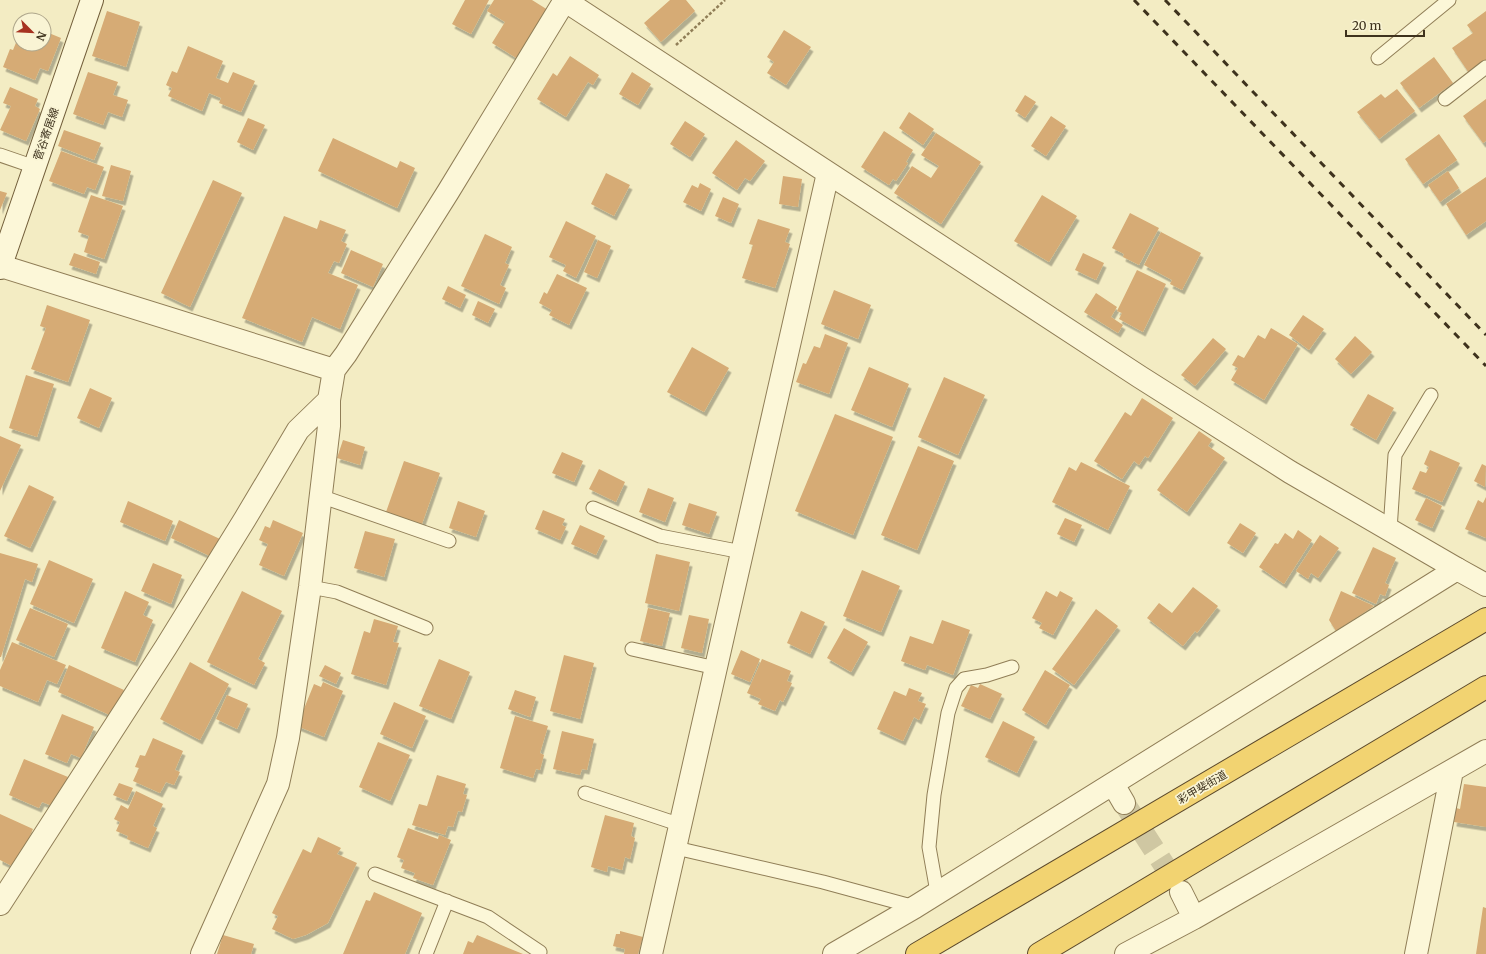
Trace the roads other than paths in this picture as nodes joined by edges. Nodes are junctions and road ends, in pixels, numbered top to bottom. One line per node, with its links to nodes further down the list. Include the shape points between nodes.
1 (92, 0): 8 (street, 菅谷寄居線)
2 (564, 0): 9 (street); 11 (street, via 448,192)
3 (1449, 0): 4 (lane)
4 (1378, 58)
5 (1486, 67): 6 (lane)
6 (1445, 99)
7 (0, 155): 8 (lane)
8 (35, 166): 10 (street, 菅谷寄居線)
9 (828, 173): 16 (street, via 1290,472); 18 (street)
10 (0, 267): 11 (street)
11 (334, 370): 13 (street)
12 (1431, 395): 16 (lane, via 1395,456)
13 (328, 400): 14 (street, via 329,426); 39 (street, via 298,430 161,654)
14 (320, 496): 17 (lane); 21 (street)
15 (593, 508): 18 (lane, via 660,536)
16 (1390, 530): 19 (street)
17 (449, 541)
18 (742, 552): 26 (street)
19 (1456, 568): 20 (street); 30 (street)
20 (1486, 585)
21 (310, 587): 23 (lane, via 337,592); 42 (street, via 288,738 278,784)
22 (1486, 619): 47 (highway, 彩甲斐街道)
23 (426, 628)
24 (632, 649): 26 (lane)
25 (1012, 667): 36 (lane, via 964,680 956,688 948,713 934,795 929,847)
26 (716, 668): 33 (street)
27 (1486, 687): 48 (highway)
28 (1486, 751): 29 (street)
29 (1452, 771): 41 (street); 50 (street)
30 (1113, 784): 32 (street); 36 (street)
31 (585, 793): 33 (lane)
32 (1124, 803)
33 (681, 825): 34 (street)
34 (676, 848): 40 (lane, via 823,882); 45 (street)
35 (375, 874): 38 (lane)
36 (937, 892): 40 (street)
37 (1181, 892): 41 (street)
38 (447, 901): 43 (lane); 44 (lane, via 488,916 540,952)
39 (0, 904)
40 (915, 907): 46 (street)
41 (1194, 918): 49 (street)
42 (202, 954)
43 (426, 954)
44 (539, 954)
45 (651, 954)
46 (834, 954)
47 (917, 954)
48 (1039, 954)
49 (1126, 954)
50 (1416, 954)

